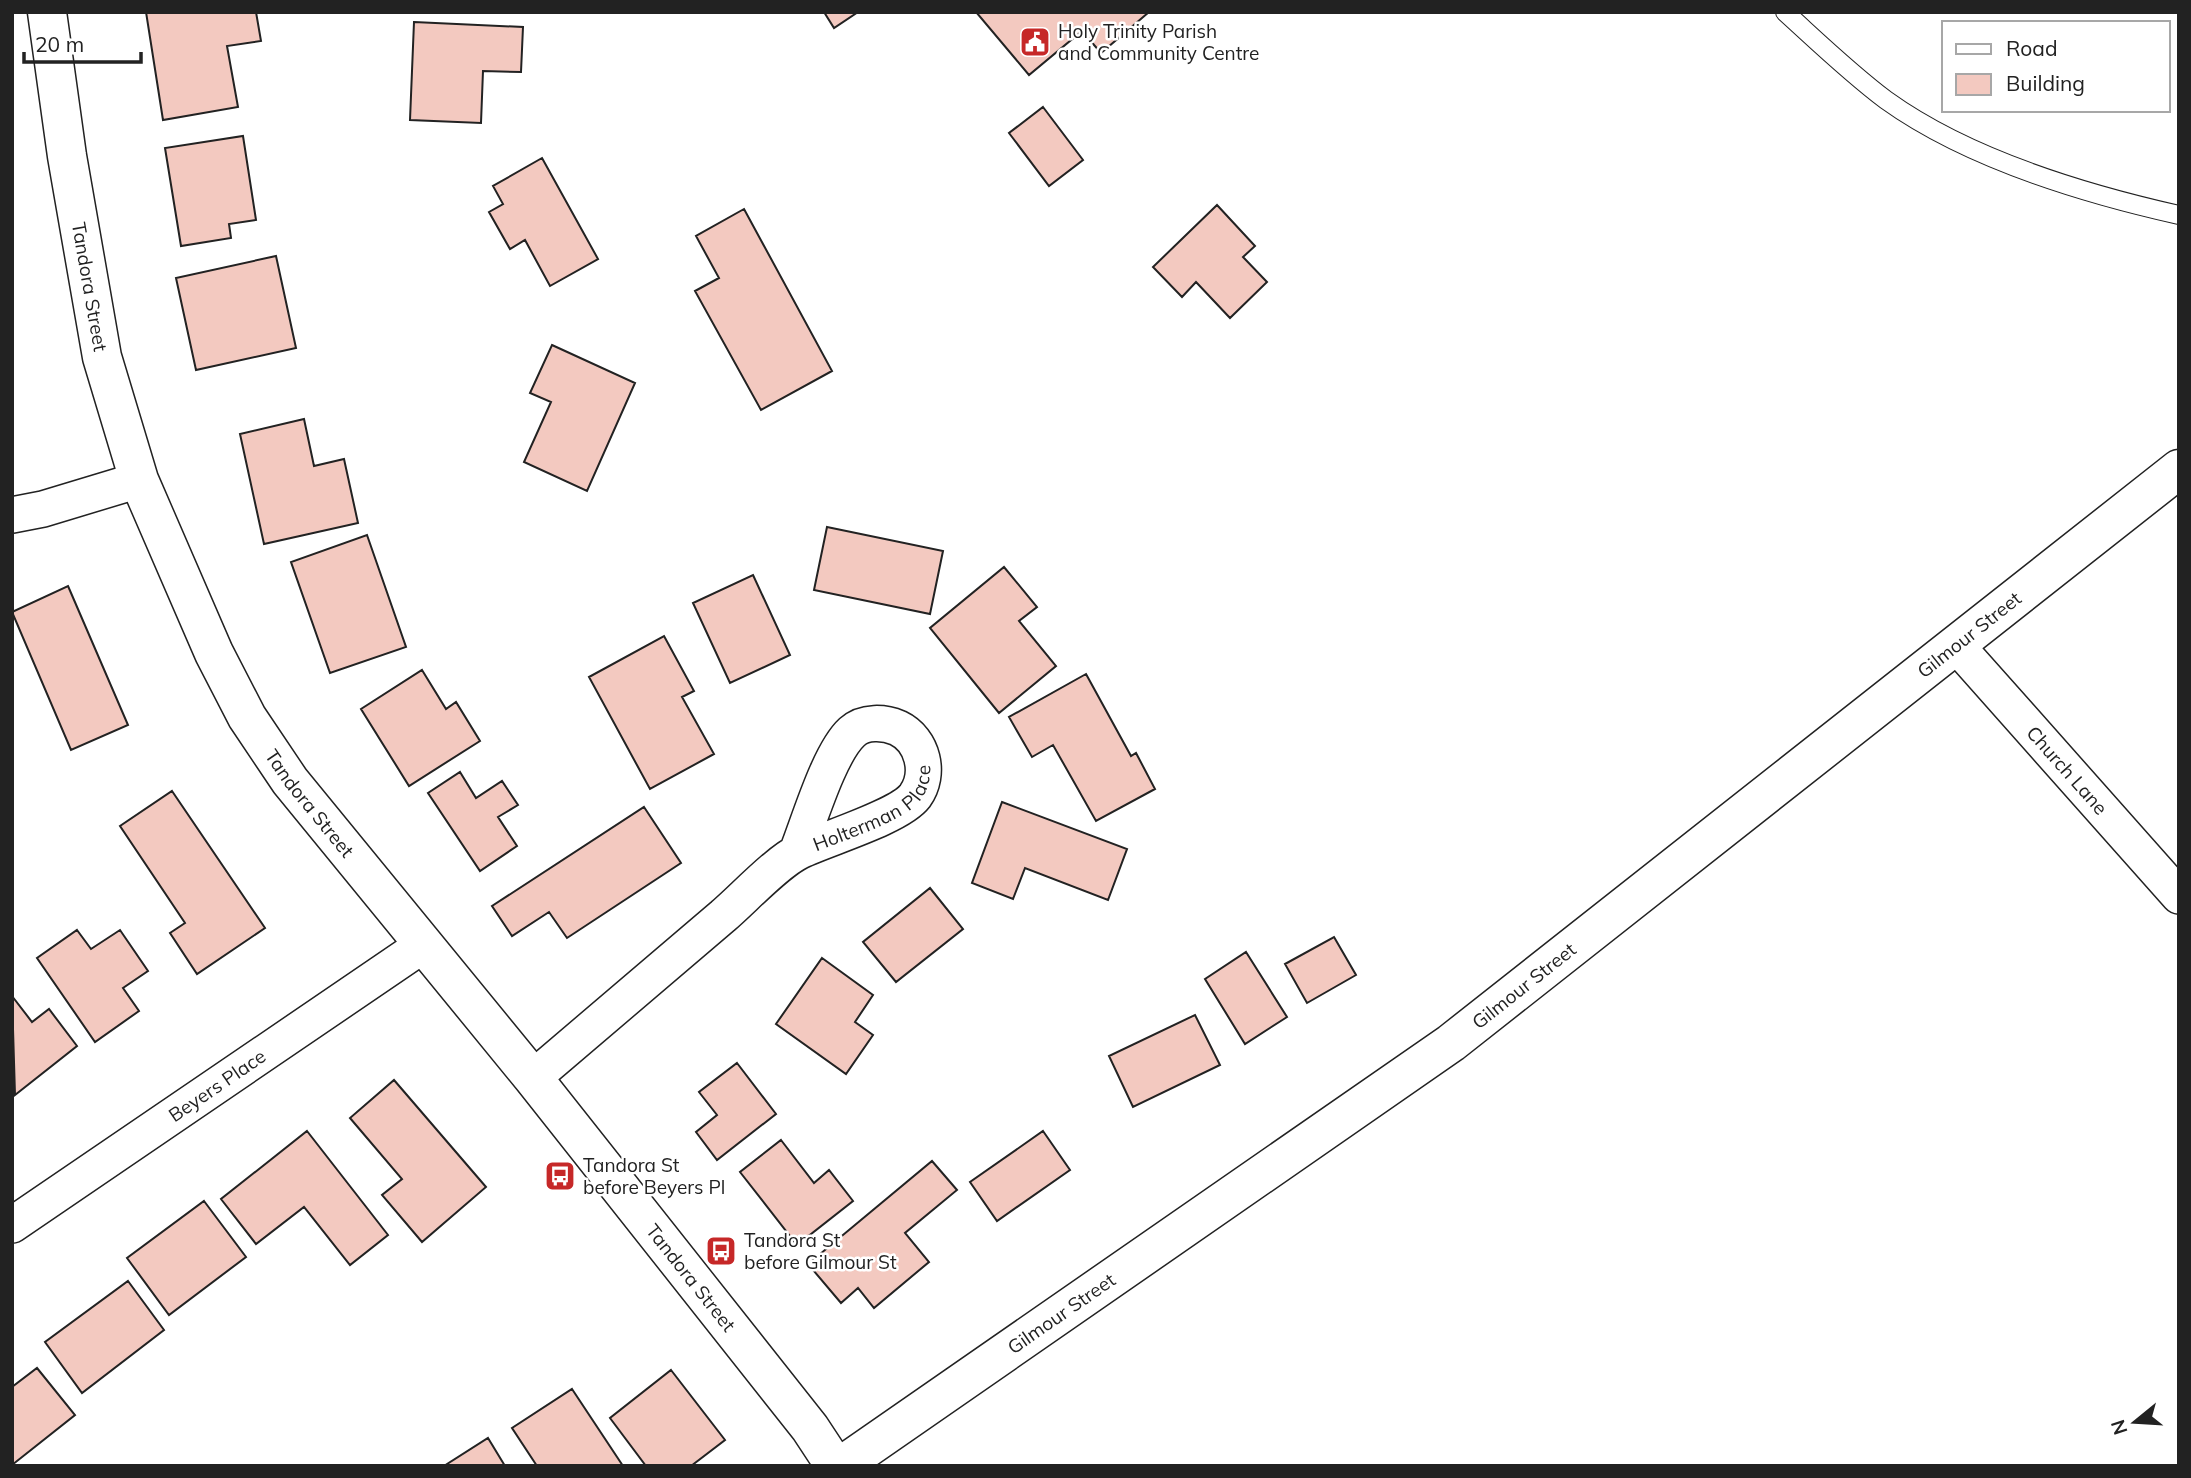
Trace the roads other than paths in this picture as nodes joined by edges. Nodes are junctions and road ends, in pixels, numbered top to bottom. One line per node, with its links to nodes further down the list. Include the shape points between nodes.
1 (47, 12): 5 (street, Tandora Street, via 90,302)
2 (1785, 12): 3 (lane, via 1851,73 1932,128 2063,185)
3 (2179, 215)
4 (2179, 469): 7 (street, Gilmour Street)
5 (139, 480): 6 (street); 10 (street, Tandora Street, via 247,718 290,781)
6 (12, 515)
7 (1957, 646): 9 (street, Church Lane); 14 (street, Gilmour Street, via 1451,1043)
8 (797, 852): 11 (street, Holterman Place)
9 (2179, 897)
10 (423, 945): 11 (street, Tandora Street); 12 (street, Beyers Place)
11 (533, 1078): 13 (street, Tandora Street, via 810,1428)
12 (12, 1225)
13 (835, 1466)
14 (841, 1466)

